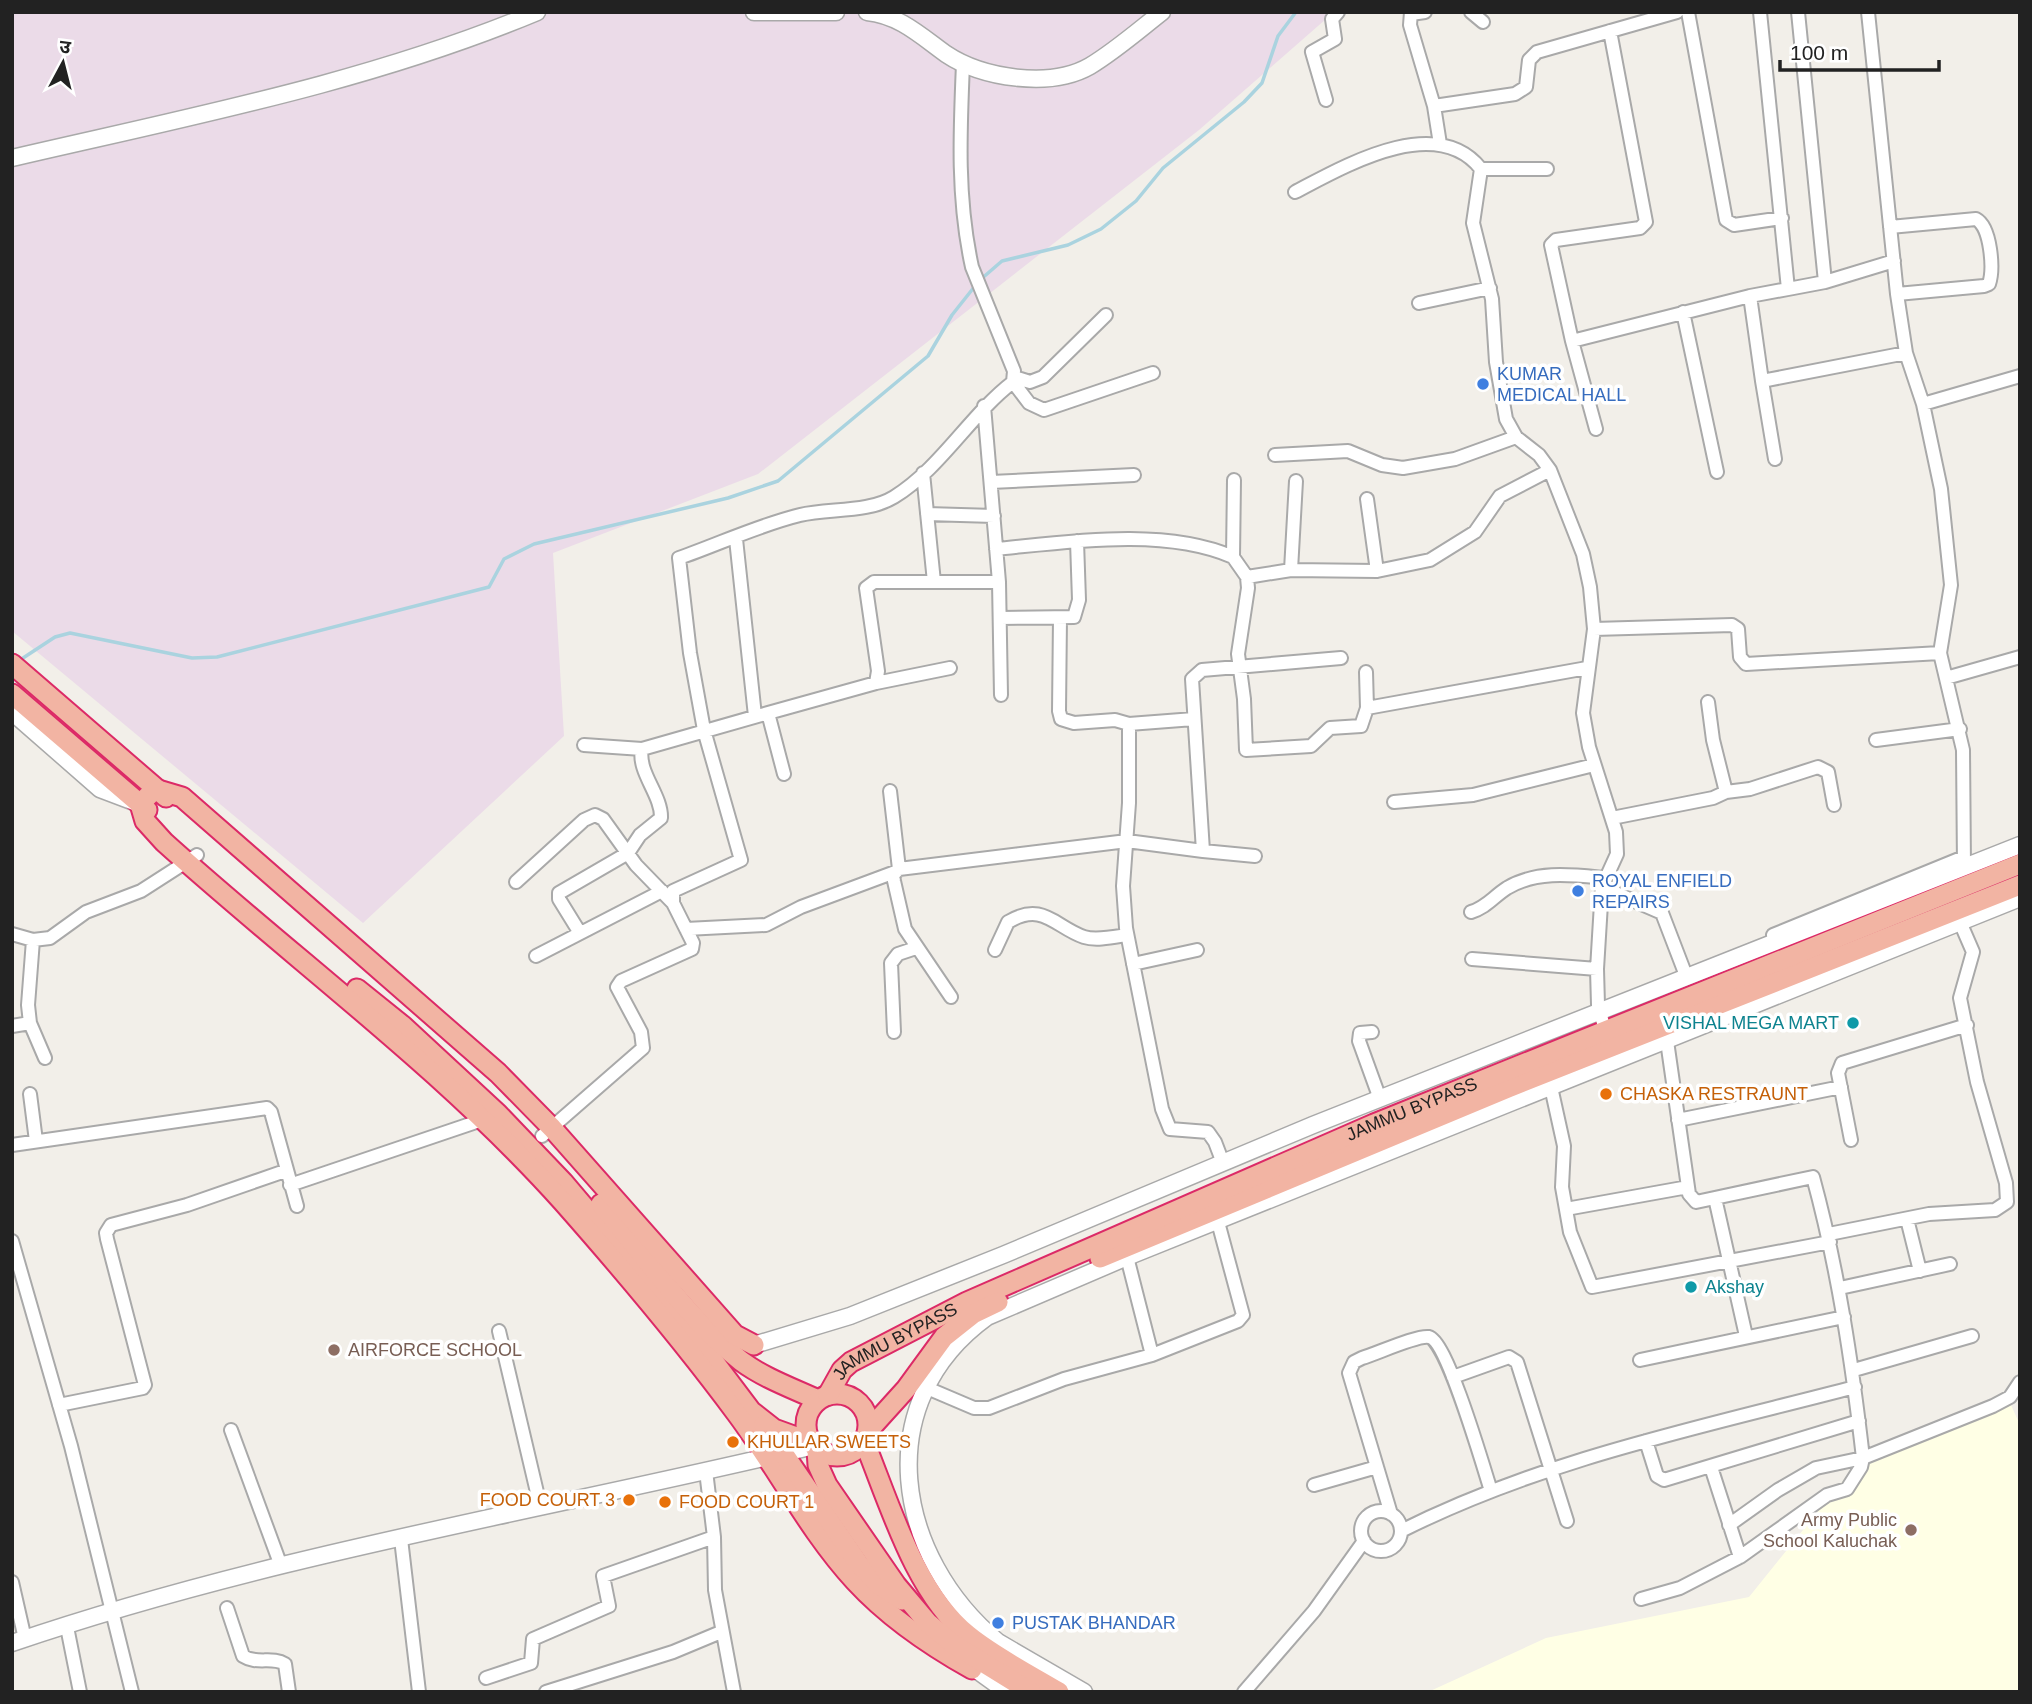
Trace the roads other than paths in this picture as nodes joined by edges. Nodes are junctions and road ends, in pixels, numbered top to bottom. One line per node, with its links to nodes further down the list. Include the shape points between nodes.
1 (537, 12): 21 (street, via 454,46)
2 (754, 12): 3 (street)
3 (836, 12)
4 (867, 12): 17 (street, via 890,16)
5 (1163, 12): 17 (street, via 1102,58 1073,73 1014,76)
6 (1338, 12): 18 (street, via 1332,19 1335,39 1312,52)
7 (1425, 12): 14 (street)
8 (1471, 12): 15 (street)
9 (1677, 12): 16 (street)
10 (1688, 12): 25 (street, via 1726,220 1734,225)
11 (1760, 12): 25 (street)
12 (1798, 12): 28 (street)
13 (1868, 12): 26 (street)
14 (1411, 13): 19 (street, via 1411,32)
15 (1483, 23)
16 (1610, 32): 19 (street, via 1537,52 1529,60 1526,87 1515,94); 36 (street, via 1646,222 1640,228 1556,240 1551,245)
17 (964, 64): 40 (street, via 959,176 968,251)
18 (1326, 100)
19 (1434, 106): 20 (street)
20 (1440, 144): 22 (street); 24 (street, via 1373,154)
21 (12, 158)
22 (1481, 169): 23 (street); 29 (street, via 1473,223)
23 (1547, 169)
24 (1295, 192)
25 (1782, 218): 30 (street)
26 (1890, 227): 27 (street); 31 (street, via 1976,219 1986,228 1991,271 1989,284 1983,286)
27 (1894, 261): 28 (street); 31 (street)
28 (1825, 282): 30 (street)
29 (1490, 288): 33 (street); 45 (street, via 1496,362 1506,419)
30 (1788, 289): 32 (street)
31 (1897, 294): 37 (street)
32 (1750, 296): 34 (street); 41 (street)
33 (1419, 303)
34 (1683, 312): 36 (street); 49 (street)
35 (1106, 314): 40 (street, via 1043,377 1030,382)
36 (1572, 341): 44 (street)
37 (1906, 353): 41 (street); 42 (street)
38 (1153, 373): 40 (street, via 1044,410 1030,403)
39 (2020, 376): 42 (street)
40 (1014, 379): 43 (street)
41 (1762, 381): 47 (street)
42 (1923, 404): 70 (street, via 1941,489 1951,585)
43 (984, 406): 50 (street); 54 (street)
44 (1596, 429)
45 (1516, 437): 46 (street, via 1455,459 1403,468 1348,451); 48 (street)
46 (1275, 455)
47 (1775, 459)
48 (1550, 470): 63 (street, via 1500,496 1475,531 1443,554); 69 (street, via 1583,554)
49 (1717, 472)
50 (923, 473): 56 (street); 58 (street, via 884,501 799,515)
51 (1134, 475): 54 (street)
52 (1234, 480): 61 (street)
53 (1296, 481): 62 (street)
54 (991, 482): 57 (street)
55 (1367, 499): 63 (street)
56 (927, 514): 57 (street); 65 (street)
57 (994, 516): 60 (street)
58 (736, 539): 86 (street); 90 (street, via 679,558)
59 (1077, 541): 60 (street); 61 (street, via 1167,542); 68 (street, via 1077,611 1072,618)
60 (996, 550): 66 (street)
61 (1233, 557): 64 (street)
62 (1291, 570): 63 (street); 64 (street)
63 (1377, 571)
64 (1247, 578): 74 (street, via 1238,642)
65 (933, 582): 66 (street); 80 (street, via 874,582 866,588)
66 (999, 582): 67 (street)
67 (1000, 618): 68 (street); 82 (street)
68 (1060, 618): 88 (street, via 1061,719)
69 (1594, 629): 70 (street, via 1732,625 1738,629 1740,657 1746,664); 76 (street)
70 (1940, 653): 79 (street)
71 (12, 655): 77 (highway)
72 (2020, 657): 79 (street)
73 (1341, 658): 74 (street)
74 (1240, 666): 84 (street, via 1245,748 1251,752 1311,746 1330,728 1361,726); 87 (street, via 1195,673)
75 (950, 668): 80 (street)
76 (1587, 668): 84 (street); 94 (street, via 1583,713)
77 (21, 669): 96 (highway)
78 (1366, 672): 84 (street)
79 (1946, 678): 89 (street)
80 (876, 682): 86 (street)
81 (12, 694): 100 (highway)
82 (1001, 695)
83 (1708, 702): 98 (street)
84 (1367, 708)
85 (12, 712): 100 (street, via 100,789)
86 (762, 714): 90 (street); 95 (street)
87 (1194, 719): 88 (street); 105 (street)
88 (1129, 724): 103 (street)
89 (1960, 729): 91 (street); 109 (street)
90 (704, 730): 93 (street); 117 (street, via 741,860 677,888 671,896)
91 (1876, 740)
92 (584, 745): 93 (street)
93 (642, 749): 106 (street, via 661,818 640,835)
94 (1594, 765): 99 (street, via 1474,795); 102 (street)
95 (784, 774)
96 (155, 789): 100 (highway); 149 (highway)
97 (890, 791): 111 (street)
98 (1726, 792): 101 (street, via 1818,767 1828,772); 102 (street)
99 (1394, 802)
100 (140, 804): 108 (highway)
101 (1834, 805)
102 (1612, 818): 113 (street, via 1617,853)
103 (1127, 841): 105 (street); 111 (street); 124 (street, via 1123,886)
104 (2020, 845): 109 (street)
105 (1203, 851): 107 (street)
106 (628, 853): 112 (street, via 595,814); 115 (street); 122 (street, via 559,893)
107 (1255, 856)
108 (192, 858): 125 (street, via 141,891 86,912 50,938); 147 (highway, via 402,1026)
109 (1964, 861): 121 (street)
110 (2020, 864): 135 (highway, JAMMU BYPASS)
111 (897, 870): 120 (street, via 766,925); 126 (street, via 902,920)
112 (516, 882)
113 (1603, 883): 118 (street, via 1559,874 1535,878 1506,889 1485,907); 132 (street); 133 (street, via 1662,913)
114 (2020, 885): 191 (highway, JAMMU BYPASS, via 1508,1088 1015,1293 973,1314 944,1336)
115 (662, 891): 117 (street); 122 (street)
116 (2020, 898): 119 (street)
117 (673, 903): 120 (street)
118 (1471, 912)
119 (1960, 922): 137 (street, via 1973,952 1961,989); 141 (street)
120 (686, 929): 149 (street, via 692,949 618,984 644,1038 643,1048)
121 (1792, 931): 133 (street); 135 (street)
122 (580, 933): 129 (street)
123 (12, 934): 125 (street)
124 (1127, 935): 127 (street, via 1087,938 1047,916 1023,916 1008,922); 131 (street)
125 (33, 940): 136 (street)
126 (916, 948): 134 (street); 139 (street, via 898,954 891,963)
127 (995, 950)
128 (1197, 950): 131 (street)
129 (536, 956)
130 (1472, 959): 132 (street)
131 (1133, 964): 154 (street, via 1165,1120 1170,1129 1208,1132)
132 (1597, 969): 135 (street)
133 (1685, 973): 135 (street)
134 (951, 997)
135 (1601, 1016): 146 (street); 186 (highway, JAMMU BYPASS, via 1374,1124 967,1302 851,1362)
136 (30, 1023): 138 (street); 142 (street)
137 (1967, 1025): 144 (street, via 1842,1063 1838,1073); 163 (street, via 2007,1202 1995,1210)
138 (12, 1026)
139 (894, 1032)
140 (1372, 1032): 146 (street, via 1360,1033 1359,1041)
141 (1667, 1041): 143 (street); 148 (street)
142 (45, 1058)
143 (1551, 1087): 161 (street, via 1564,1146); 164 (street)
144 (1841, 1087): 148 (street); 151 (street)
145 (30, 1094): 152 (street)
146 (1380, 1099): 154 (street)
147 (490, 1117): 150 (highway); 157 (street)
148 (1678, 1120): 158 (street)
149 (547, 1132): 156 (highway); 162 (highway)
150 (513, 1140): 156 (highway); 171 (highway)
151 (1851, 1140)
152 (36, 1141): 153 (street); 155 (street, via 267,1108)
153 (12, 1145)
154 (1223, 1163): 178 (street, via 850,1316)
155 (285, 1171): 157 (street); 187 (street, via 111,1225 107,1239 145,1385)
156 (569, 1178): 165 (highway)
157 (290, 1185): 160 (street)
158 (1688, 1187): 159 (street, via 1696,1202); 161 (street)
159 (1715, 1198): 166 (street, via 1812,1177); 169 (street)
160 (297, 1206)
161 (1566, 1209): 169 (street, via 1592,1287)
162 (624, 1211): 165 (highway); 178 (highway, via 735,1335)
163 (1907, 1219): 166 (street); 172 (street)
164 (1219, 1222): 168 (street); 179 (street, via 1242,1318)
165 (620, 1238): 171 (highway); 186 (highway, via 736,1357 757,1371); 188 (highway)
166 (1829, 1238): 169 (street); 173 (street)
167 (12, 1241): 187 (street)
168 (1127, 1257): 179 (street); 185 (street, via 987,1317 943,1360)
169 (1728, 1261): 176 (street)
170 (1950, 1264): 172 (street)
171 (617, 1266): 194 (highway)
172 (1920, 1271): 173 (street)
173 (1840, 1288): 174 (street)
174 (1844, 1317): 176 (street); 181 (street)
175 (499, 1331): 202 (street)
176 (1746, 1336): 180 (street)
177 (1972, 1336): 181 (street)
178 (754, 1345)
179 (1152, 1355): 185 (street, via 1064,1379 981,1410)
180 (1640, 1360)
181 (1854, 1370): 184 (street)
182 (1453, 1377): 196 (street, via 1438,1344 1429,1337 1354,1362 1349,1373); 198 (street, via 1513,1359); 201 (street)
183 (2020, 1382): 195 (street, via 2010,1397 1993,1406)
184 (1856, 1387): 189 (street); 192 (street)
185 (927, 1388): 221 (street, via 908,1439 917,1529 955,1600)
186 (823, 1397): 191 (highway, via 838,1394 858,1402 868,1420); 193 (highway, via 805,1421)
187 (59, 1405): 216 (street)
188 (762, 1422): 193 (highway); 194 (highway)
189 (1859, 1422): 195 (street); 197 (street)
190 (231, 1430): 211 (street)
191 (866, 1436): 193 (highway, via 848,1455 837,1457); 219 (highway, via 907,1546)
192 (1646, 1441): 197 (street, via 1660,1479); 198 (street)
193 (813, 1446): 194 (street); 214 (highway, via 831,1493)
194 (775, 1456): 199 (street); 214 (highway, via 879,1586); 222 (highway, via 855,1581 929,1645)
195 (1863, 1458): 205 (street, via 1816,1468); 210 (street, via 1847,1489 1827,1495)
196 (1377, 1467): 200 (street); 203 (street)
197 (1711, 1467): 205 (street)
198 (1553, 1469): 201 (street); 204 (street)
199 (706, 1471): 202 (street); 207 (street)
200 (1314, 1485)
201 (1491, 1491): 206 (street)
202 (540, 1505): 208 (street)
203 (1391, 1514): 206 (street); 209 (street, via 1379,1511 1367,1517 1362,1528)
204 (1567, 1521)
205 (1729, 1525): 210 (street)
206 (1401, 1531): 209 (street, via 1397,1543 1387,1550 1374,1549)
207 (713, 1537): 218 (street); 223 (street, via 603,1576 609,1606 533,1639 531,1663)
208 (401, 1539): 211 (street); 227 (street)
209 (1364, 1541): 234 (street, via 1314,1611)
210 (1740, 1557): 213 (street, via 1680,1588)
211 (281, 1566): 216 (street)
212 (12, 1582): 220 (street)
213 (1641, 1599)
214 (912, 1606): 219 (highway)
215 (227, 1608): 226 (street, via 243,1656 285,1664)
216 (114, 1611): 217 (street); 225 (street)
217 (67, 1627): 220 (street); 224 (street)
218 (721, 1632): 228 (street); 229 (street)
219 (959, 1639): 221 (street); 222 (street); 231 (highway); 232 (highway)
220 (19, 1641)
221 (999, 1642): 233 (street)
222 (972, 1669): 230 (street)
223 (486, 1678)
224 (80, 1692)
225 (132, 1692)
226 (289, 1692)
227 (419, 1692)
228 (546, 1692)
229 (734, 1692)
230 (1007, 1692)
231 (1031, 1692)
232 (1059, 1692)
233 (1084, 1692)
234 (1244, 1692)

